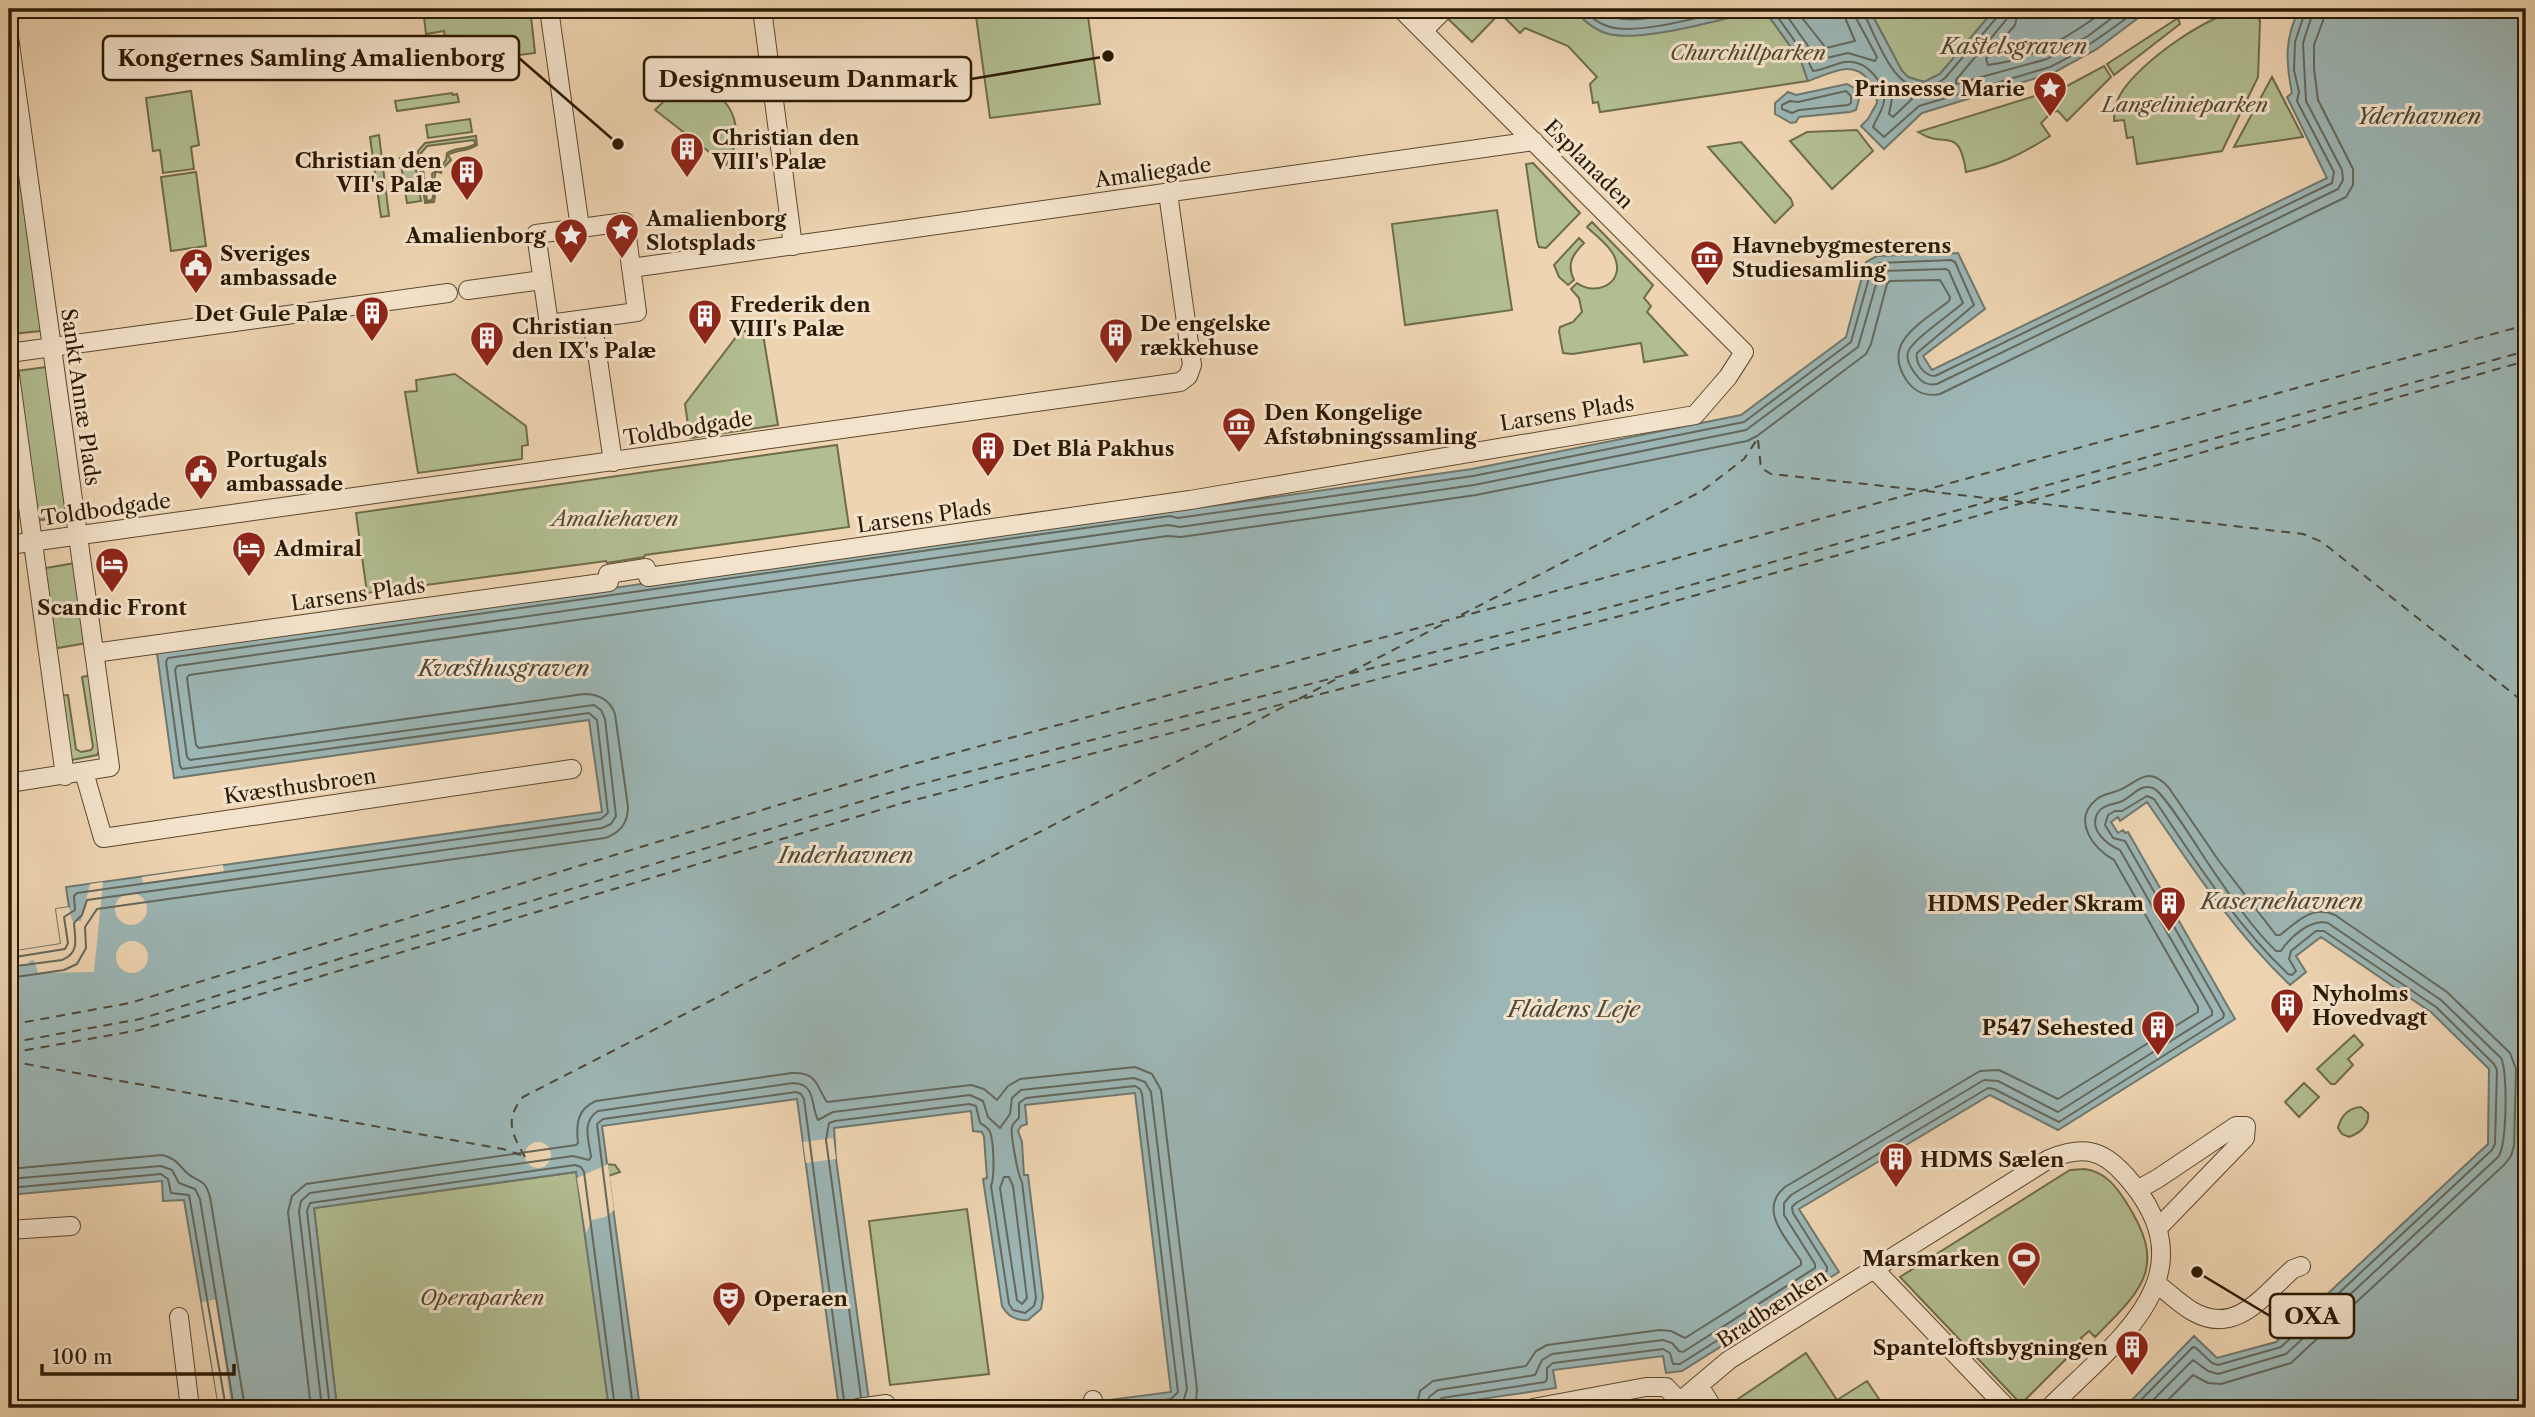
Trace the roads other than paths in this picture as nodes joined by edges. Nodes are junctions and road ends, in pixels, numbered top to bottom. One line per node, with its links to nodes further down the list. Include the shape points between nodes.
1 (549, 9): 9 (street)
2 (761, 9): 10 (street)
3 (1401, 9): 5 (street, Esplanaden)
4 (1445, 9): 5 (street)
5 (1423, 31): 7 (street, Esplanaden)
6 (9, 37): 16 (street, Sankt Annæ Plads)
7 (1534, 141): 8 (street, Amaliegade); 17 (street, Esplanaden)
8 (1168, 193): 10 (street, Amaliegade); 20 (street, Toldbodgade, via 1192,365 1180,382)
9 (580, 228): 11 (street, via 625,222); 12 (street, via 536,234)
10 (785, 247): 11 (street)
11 (631, 268): 15 (street, via 637,312)
12 (542, 280): 13 (street); 15 (street, via 548,324)
13 (468, 290)
14 (448, 293): 16 (street)
15 (592, 318): 20 (street)
16 (51, 347): 18 (street); 21 (street, Sankt Annæ Plads)
17 (1744, 352): 24 (street, Larsens Plads, via 1695,415 1110,512 661,575 648,576 646,568 637,569 608,574 609,582)
18 (9, 353)
19 (9, 368): 22 (street)
20 (613, 462): 21 (street, Toldbodgade)
21 (77, 536): 22 (street, Toldbodgade); 24 (street, Sankt Annæ Plads)
22 (32, 542): 23 (street, Toldbodgade); 27 (street)
23 (9, 545)
24 (94, 653): 26 (street, Sankt Annæ Plads, via 110,767)
25 (572, 769): 26 (street, Kvæsthusbroen, via 103,838)
26 (84, 772): 27 (street, Sankt Annæ Plads)
27 (65, 776): 28 (street, Sankt Annæ Plads)
28 (9, 783)
29 (2137, 1190): 31 (street, Bradbænken); 31 (street, via 2236,1126 2246,1126 2245,1138); 34 (street, Bradbænken, via 2111,1161 2083,1150 2067,1152)
30 (71, 1226): 32 (street)
31 (2158, 1228): 35 (street, via 2161,1261)
32 (9, 1230)
33 (2301, 1266): 35 (street, via 2247,1312 2225,1320 2192,1311)
34 (1874, 1269): 37 (street, Bradbænken, via 1729,1360); 44 (street)
35 (2157, 1284): 45 (street, via 2144,1311)
36 (179, 1317): 40 (street)
37 (1700, 1387): 39 (street, Bradbænken); 43 (street)
38 (882, 1405): 41 (street)
39 (1676, 1405): 42 (street, via 1666,1387 1646,1387)
40 (190, 1408)
41 (858, 1408)
42 (1533, 1408)
43 (1713, 1408)
44 (2007, 1408)
45 (2049, 1408)

